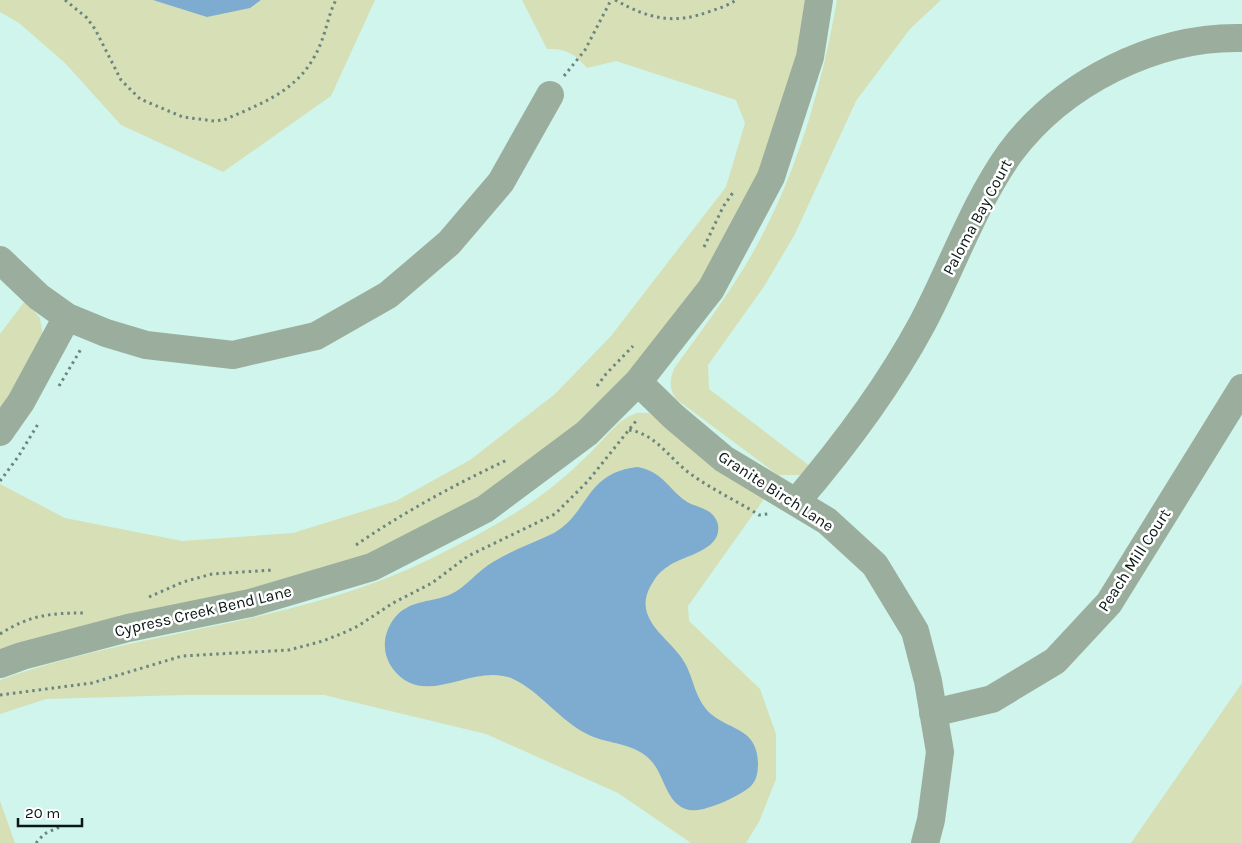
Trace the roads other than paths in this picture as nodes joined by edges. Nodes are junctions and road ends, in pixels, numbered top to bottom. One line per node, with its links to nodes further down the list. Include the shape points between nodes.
1 (819, 0): 6 (street, Cypress Creek Bend Lane, via 810,57 771,177 711,289)
2 (1242, 38): 9 (street, Paloma Bay Court, via 1197,41 1126,61 1086,84 1029,130 994,179 894,373 842,448)
3 (550, 95): 5 (street, via 501,182 449,244 388,295 316,336 233,355 146,345)
4 (0, 260): 5 (street, via 39,297)
5 (67, 317): 8 (street, via 21,402)
6 (638, 382): 9 (street, Granite Birch Lane, via 674,417); 10 (street, Cypress Creek Bend Lane, via 586,433 485,509 372,567 250,603 128,628)
7 (1242, 388): 11 (street, Peach Mill Court, via 1109,603 1055,661 992,698)
8 (0, 432)
9 (786, 510): 11 (street, Granite Birch Lane, via 827,521 876,565 914,631)
10 (0, 664)
11 (933, 714): 12 (street, Granite Birch Lane, via 940,752)
12 (925, 843)

